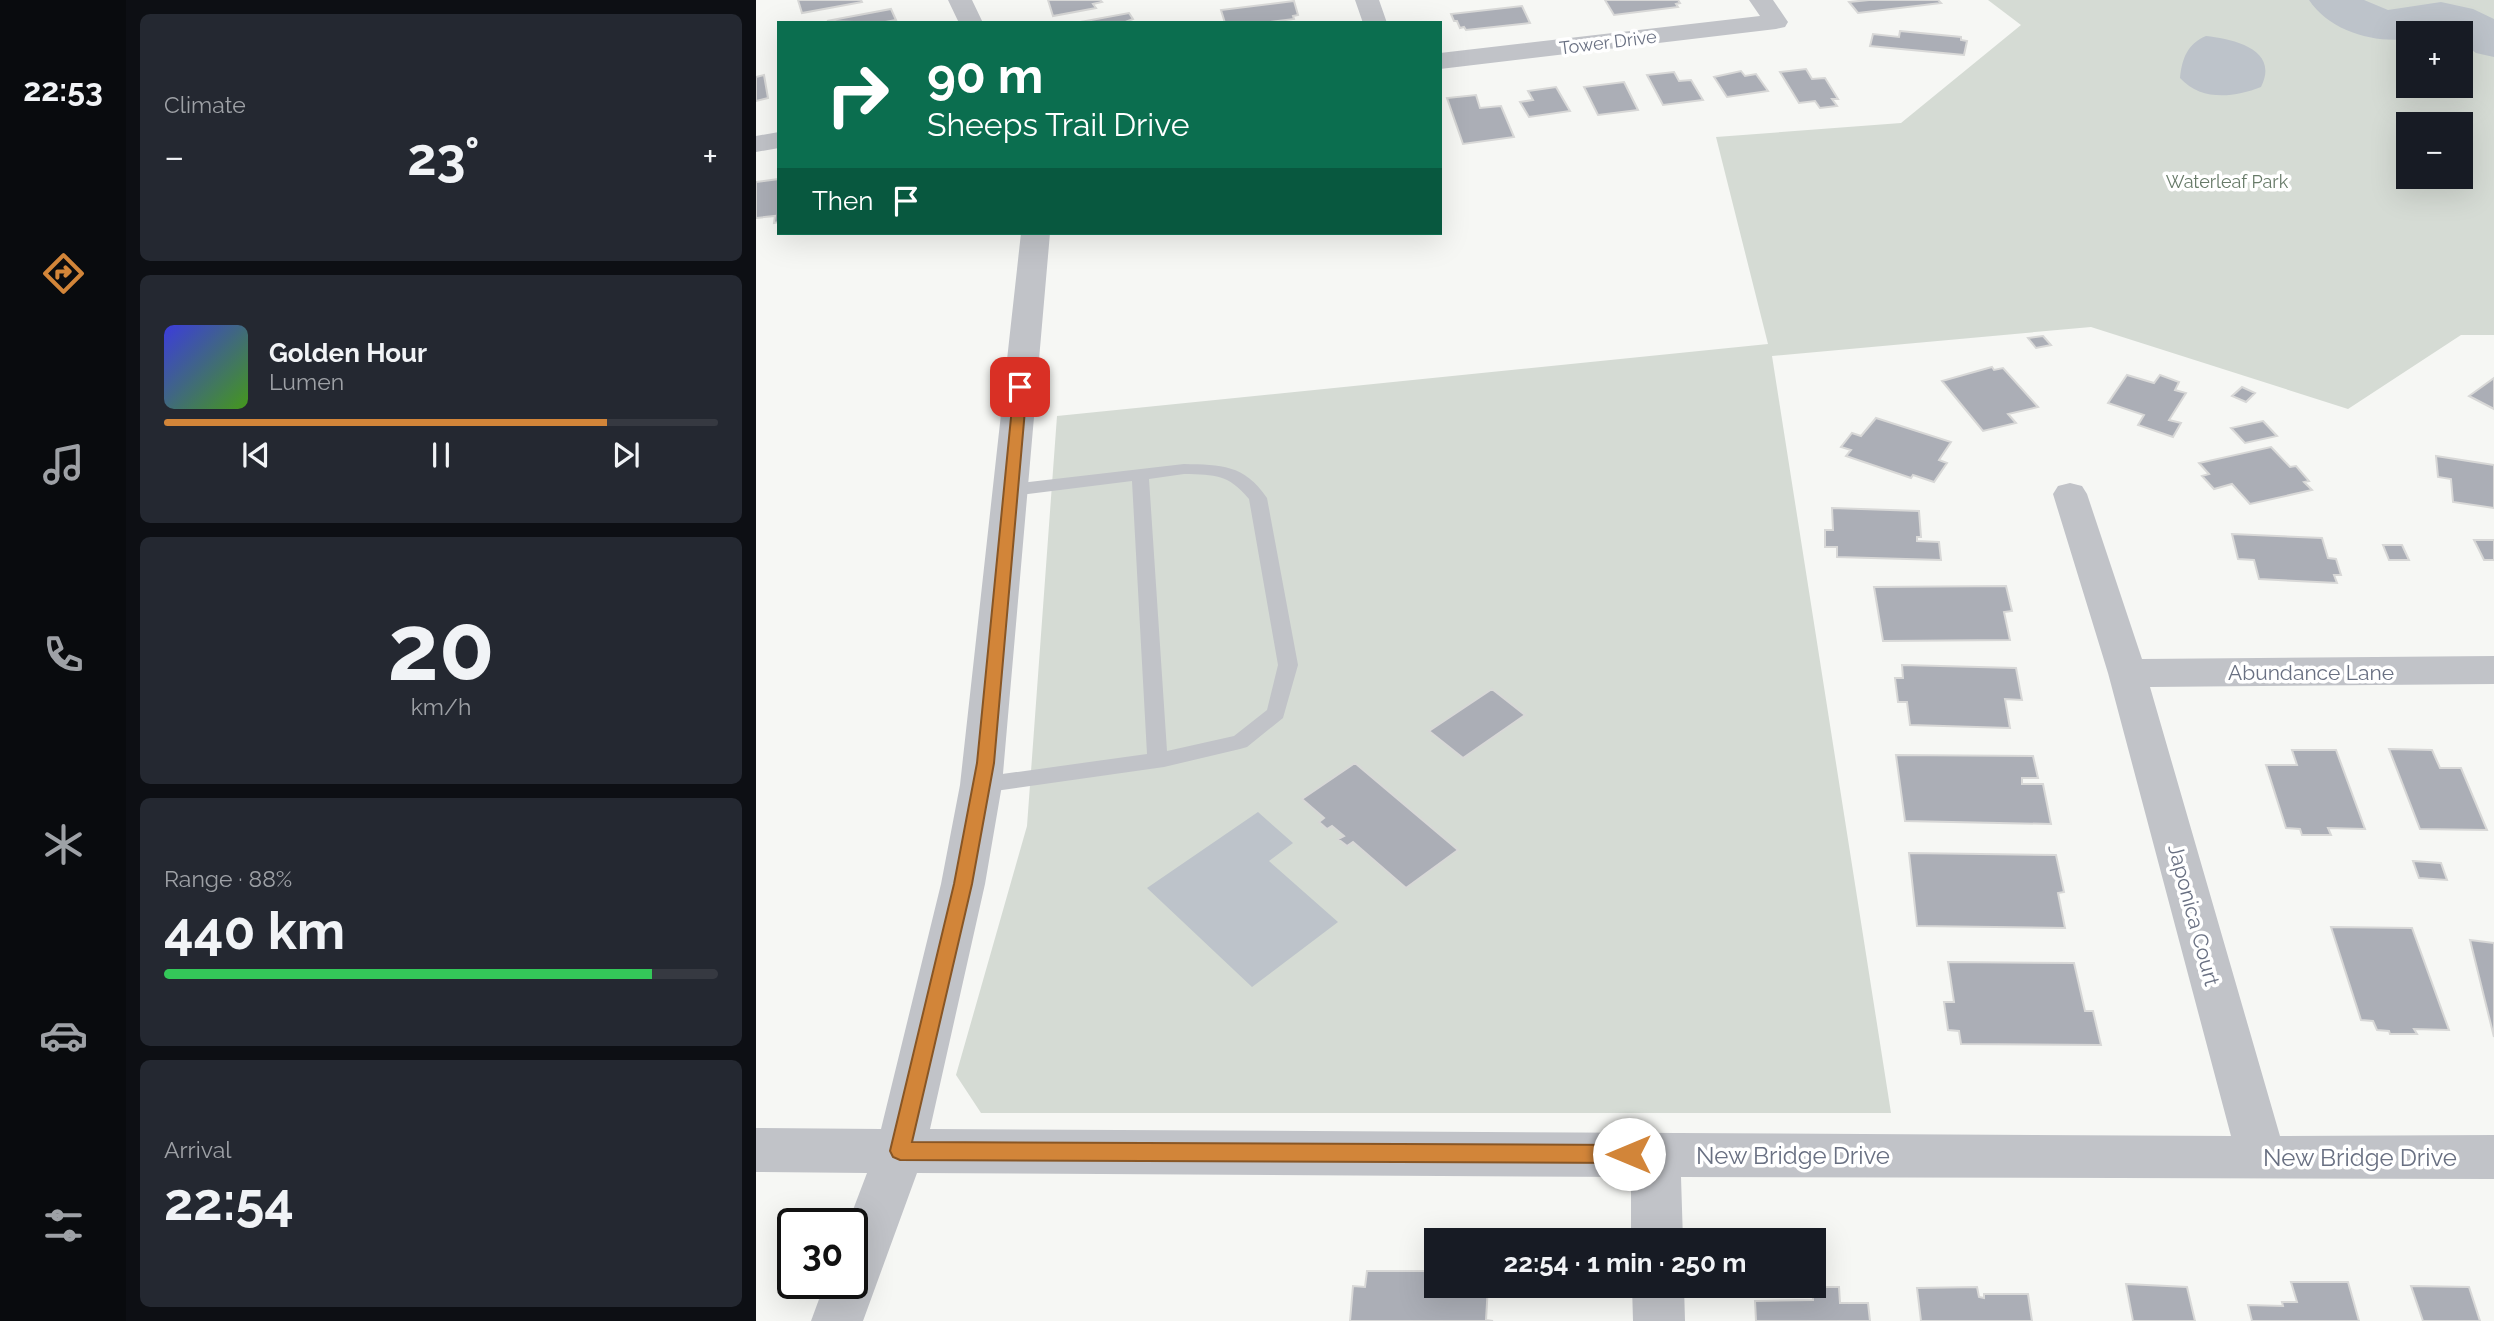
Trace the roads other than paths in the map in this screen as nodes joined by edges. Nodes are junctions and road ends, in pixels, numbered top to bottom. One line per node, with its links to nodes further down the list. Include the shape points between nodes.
1 (960, 0): 4 (street)
2 (1367, 0): 5 (street)
3 (1761, 0): 6 (street, Tower Drive, via 1776,22)
4 (970, 21)
5 (1374, 21)
6 (1442, 61)
7 (777, 140): 8 (street)
8 (756, 144)
9 (1035, 235): 11 (street)
10 (1140, 474): 11 (lane); 15 (lane); 15 (lane, via 1223,470 1243,481 1258,498 1288,665 1276,713 1240,742)
11 (1011, 490): 16 (street)
12 (2070, 494): 14 (street, Japonica Court)
13 (2494, 670): 14 (street, Abundance Lane)
14 (2127, 673): 21 (street, Japonica Court)
15 (1157, 760): 16 (lane)
16 (981, 785): 18 (street, via 963,884)
17 (756, 1150): 18 (street, New Bridge Drive)
18 (900, 1151): 19 (street, New Bridge Drive); 23 (street)
19 (1656, 1154): 21 (street, New Bridge Drive); 22 (street)
20 (2494, 1157): 21 (street, New Bridge Drive)
21 (2262, 1158)
22 (1657, 1228)
23 (868, 1238)
24 (1658, 1298): 27 (street)
25 (845, 1299): 26 (street)
26 (837, 1321)
27 (1659, 1321)

